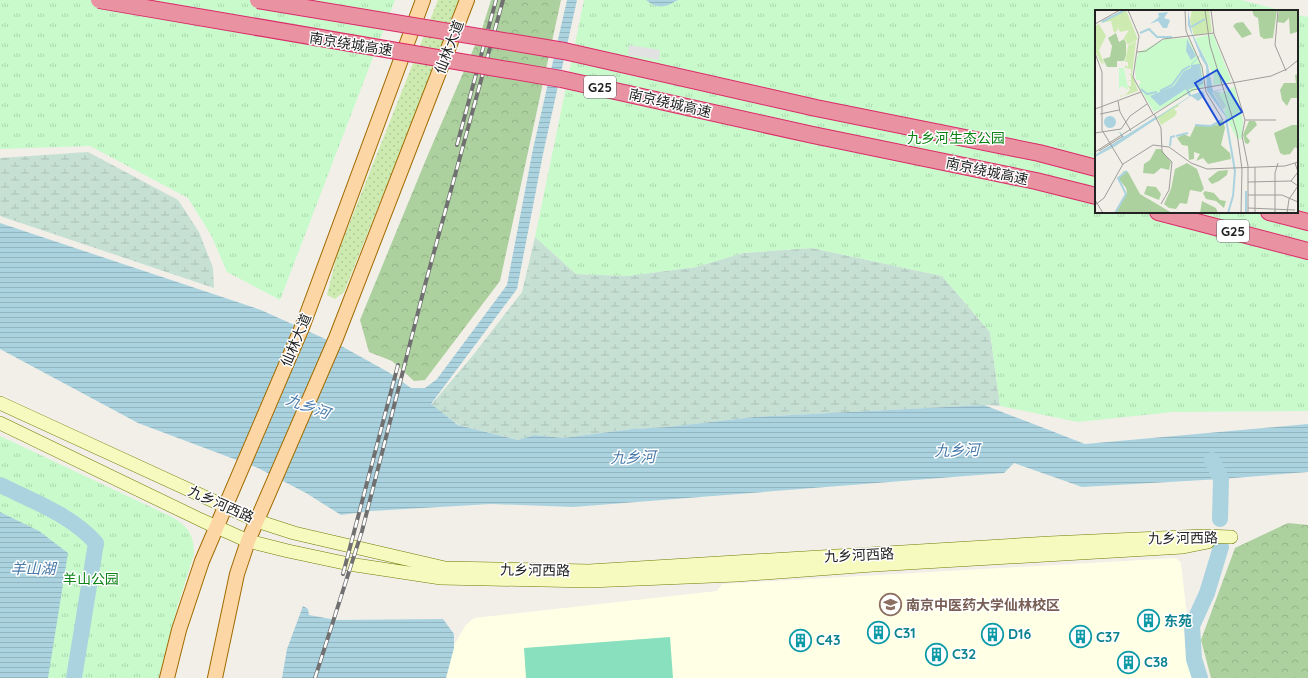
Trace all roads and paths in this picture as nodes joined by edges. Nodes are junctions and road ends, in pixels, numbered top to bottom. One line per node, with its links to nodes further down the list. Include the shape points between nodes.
1 (99, 0): 6 (highway, 南京绕城高速 / G25, bridge, via 561,79)
2 (258, 0): 5 (highway, 南京绕城高速 / G25, bridge, via 564,51 816,108 1039,153)
3 (423, 0): 13 (main road, 仙林大道, via 303,325)
4 (467, 0): 14 (main road, 仙林大道, via 336,338)
5 (1095, 168)
6 (1095, 196)
7 (1162, 213): 10 (highway, G25)
8 (1273, 213): 9 (highway)
9 (1308, 222)
10 (1308, 250)
11 (0, 403): 13 (main road, 九乡河西路)
12 (0, 423): 15 (main road, 九乡河西路)
13 (225, 506): 14 (main road, 九乡河西路); 15 (main road, 仙林大道)
14 (257, 521): 16 (main road, 仙林大道); 16 (main road, 九乡河西路, via 294,533 445,568 581,570 1050,543 1231,537 1183,547 737,575 589,581 441,578 349,564)
15 (216, 526): 16 (main road, 九乡河西路); 17 (main road, 仙林大道, via 186,609)
16 (248, 541): 18 (main road, 仙林大道)
17 (166, 678)
18 (215, 678)

